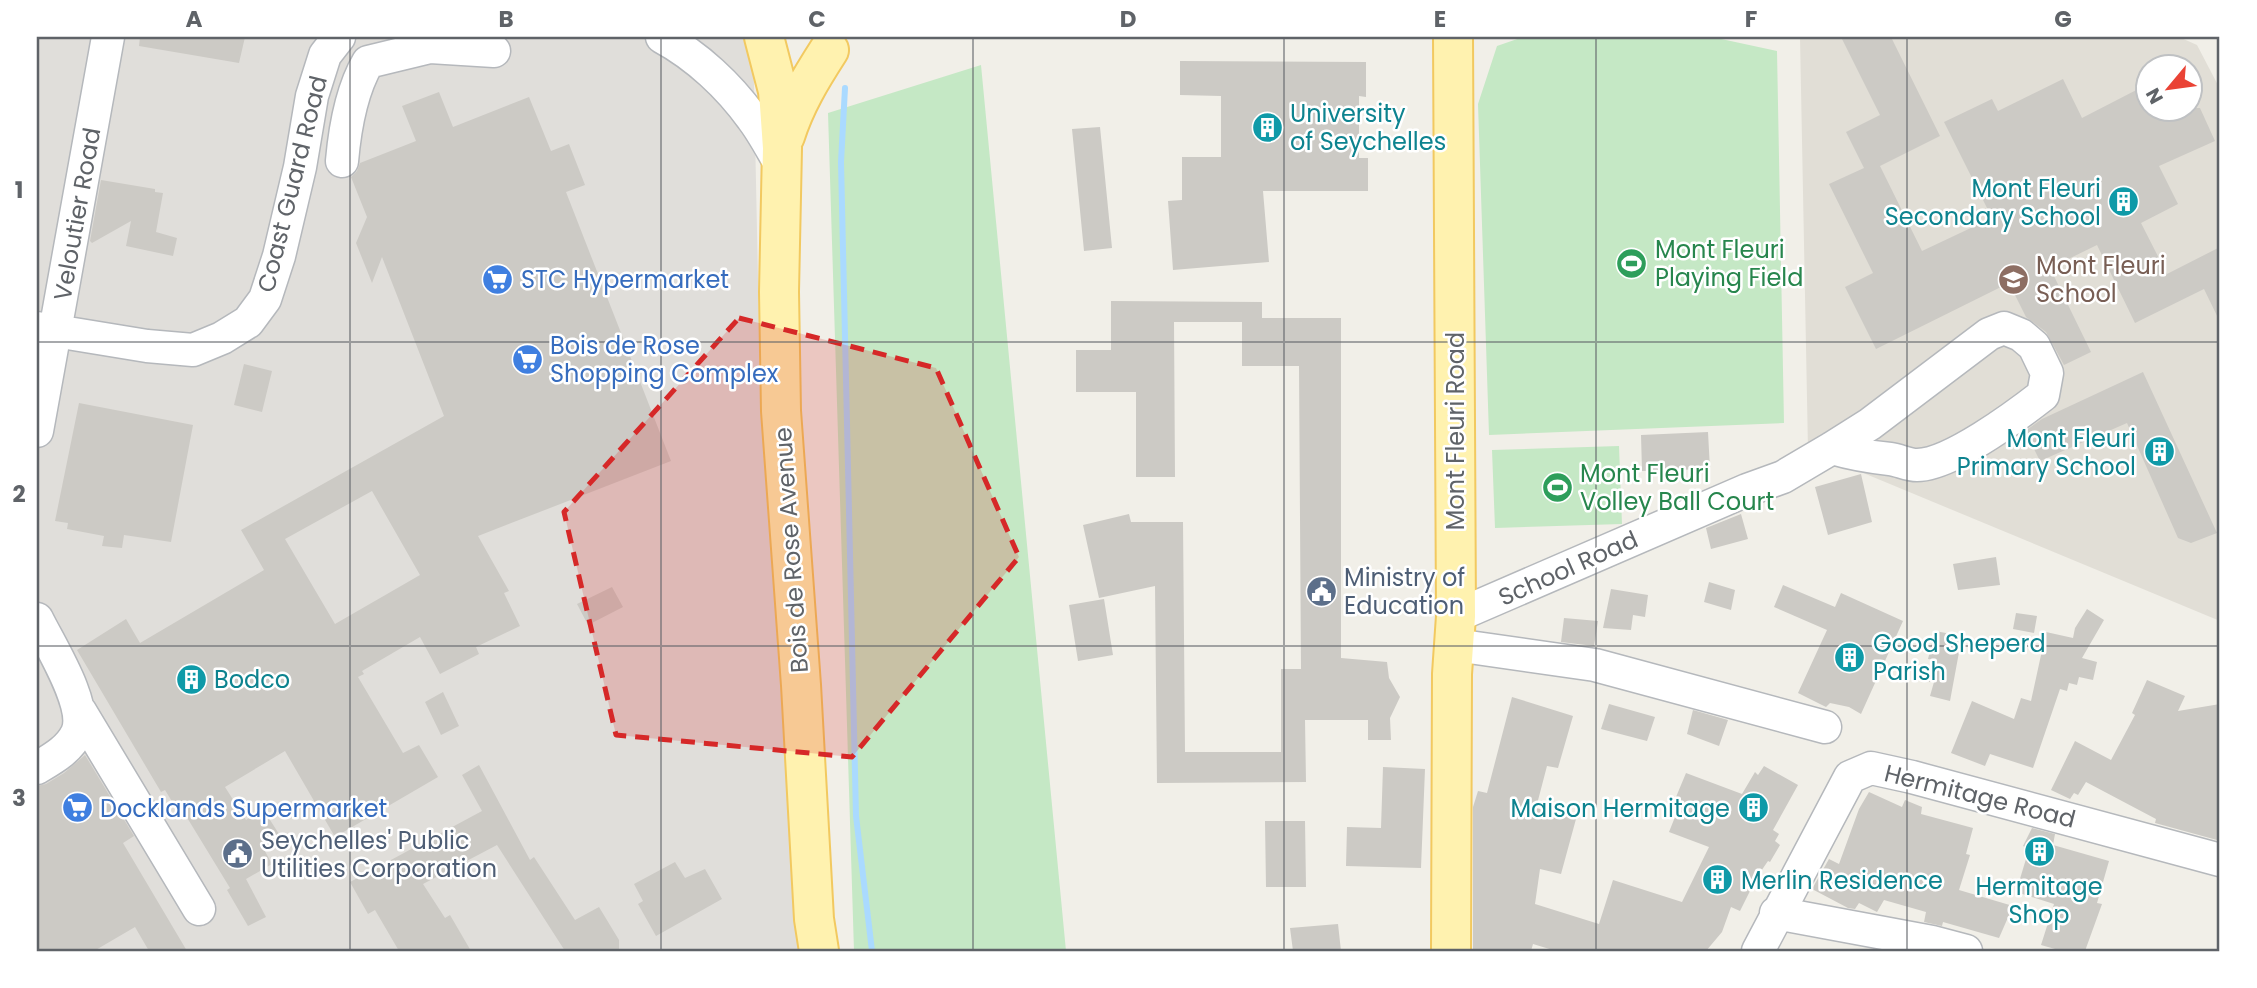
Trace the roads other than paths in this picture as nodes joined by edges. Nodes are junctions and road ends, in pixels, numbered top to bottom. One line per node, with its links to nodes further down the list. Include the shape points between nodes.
1 (108, 37): 10 (street, Veloutier Road)
2 (340, 37): 10 (street, Coast Guard Road, via 325,55 312,96 279,256 265,299 248,321 192,350)
3 (662, 37): 8 (street, via 716,77)
4 (766, 37): 6 (main road, via 794,51 812,53); 8 (main road, Bois de Rose Avenue, via 778,91)
5 (1454, 37): 14 (main road, Mont Fleuri Road)
6 (841, 44): 8 (main road, Bois de Rose Avenue, via 808,82 792,114)
7 (494, 51): 9 (street, via 430,47 368,62 358,79)
8 (781, 157): 21 (main road, Bois de Rose Avenue, via 781,411)
9 (342, 161)
10 (46, 330): 11 (street, Veloutier Road)
11 (37, 431)
12 (1832, 448): 12 (street, School Road, via 1969,347 2004,328 2034,345 2047,373 2043,395 1989,433 1936,461 1916,465); 14 (street, School Road, via 1783,477 1747,490)
13 (37, 619): 15 (street)
14 (1456, 631): 16 (street); 22 (main road, Mont Fleuri Road)
15 (80, 711): 17 (street, via 77,732 60,754); 19 (street)
16 (1825, 727)
17 (37, 768)
18 (2220, 860): 20 (street, Hermitage Road, via 1871,768 1850,777)
19 (199, 909)
20 (1776, 913): 23 (street, Hermitage Road); 24 (street)
21 (819, 951)
22 (1451, 951)
23 (1758, 951)
24 (1966, 951)

